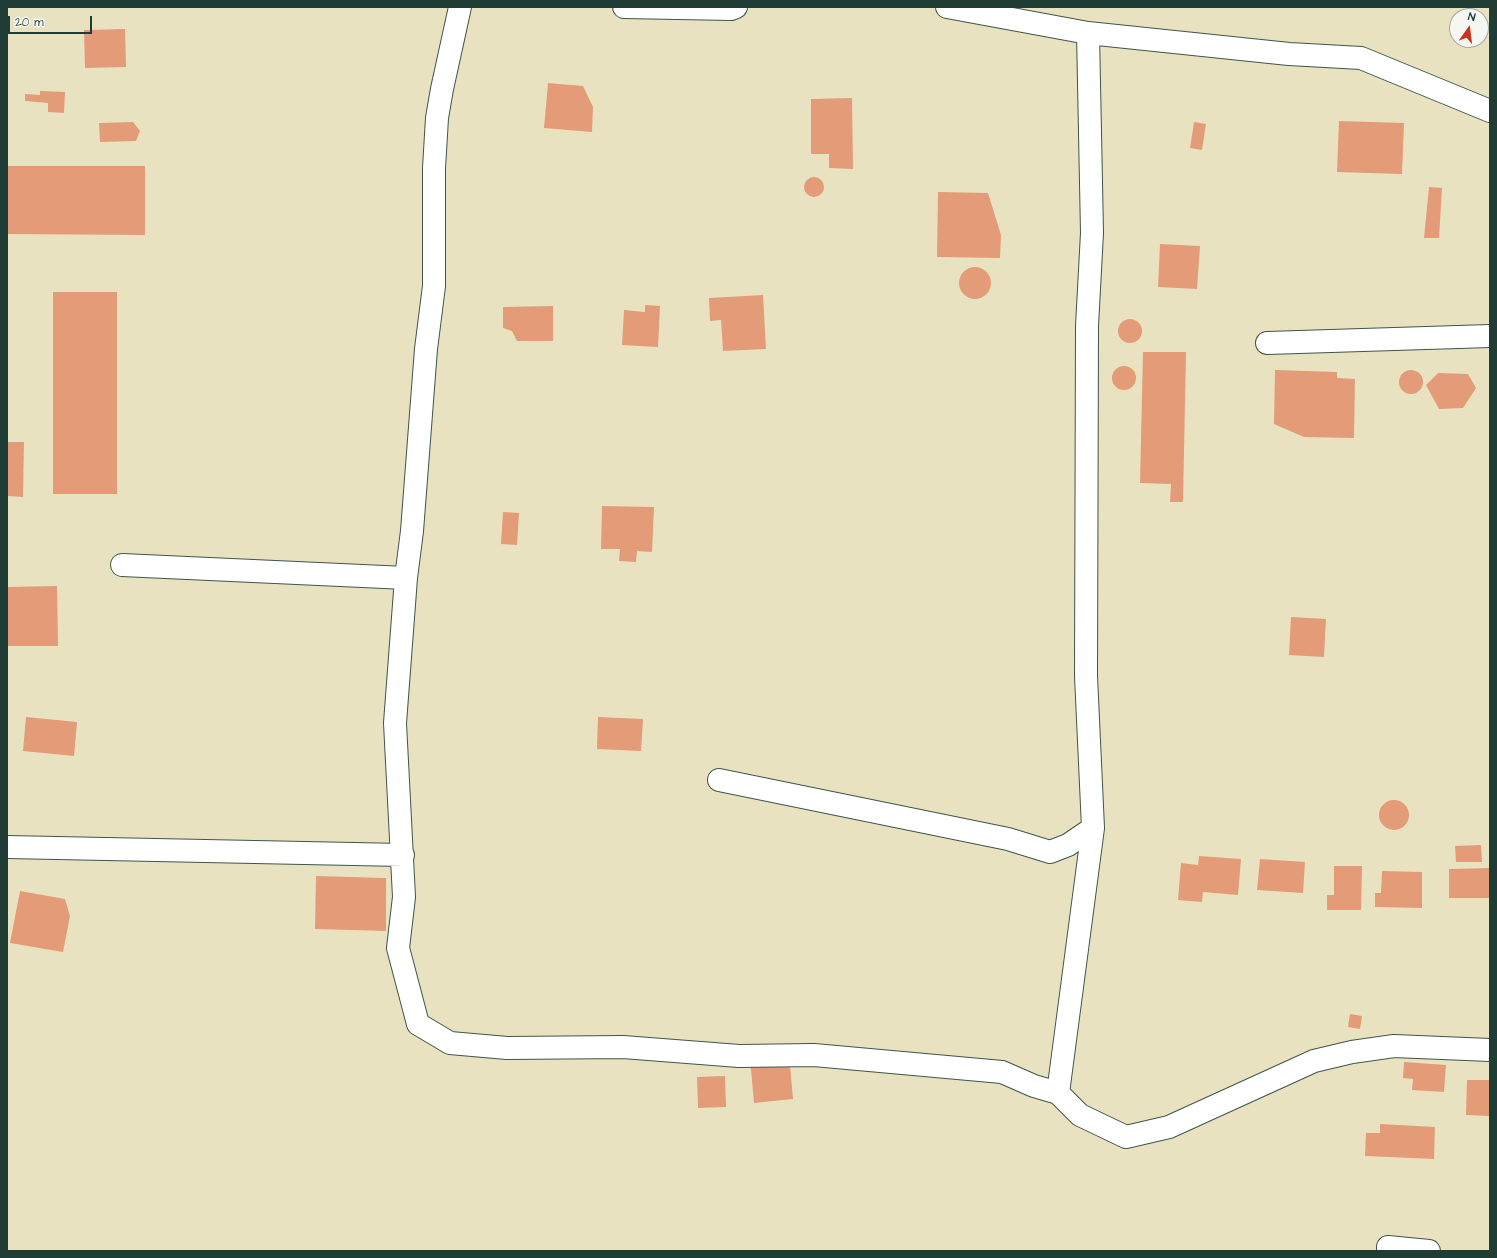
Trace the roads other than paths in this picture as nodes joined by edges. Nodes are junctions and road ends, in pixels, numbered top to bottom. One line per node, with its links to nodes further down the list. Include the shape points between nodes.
1 (460, 7): 10 (street, via 437,118 434,168 434,286)
2 (624, 7): 3 (street)
3 (736, 7)
4 (947, 7): 5 (street)
5 (1088, 33): 6 (street, via 1289,54 1361,58); 12 (street, via 1092,233 1086,326 1086,676)
6 (1490, 111)
7 (1490, 336): 8 (street)
8 (1267, 343)
9 (122, 565): 10 (street)
10 (406, 578): 14 (street, via 395,724)
11 (719, 780): 12 (street, via 1008,839 1050,852 1068,845)
12 (1092, 828): 16 (street)
13 (7, 847): 14 (street)
14 (403, 855): 16 (street, via 404,897 398,948 418,1024 450,1042 507,1048 623,1047 739,1056 814,1055 1002,1072)
15 (1490, 1050): 16 (street, via 1394,1046 1314,1061 1168,1127 1126,1137 1080,1115)
16 (1058, 1093)
17 (1388, 1251): 18 (street, via 1388,1247)
18 (1429, 1251)

